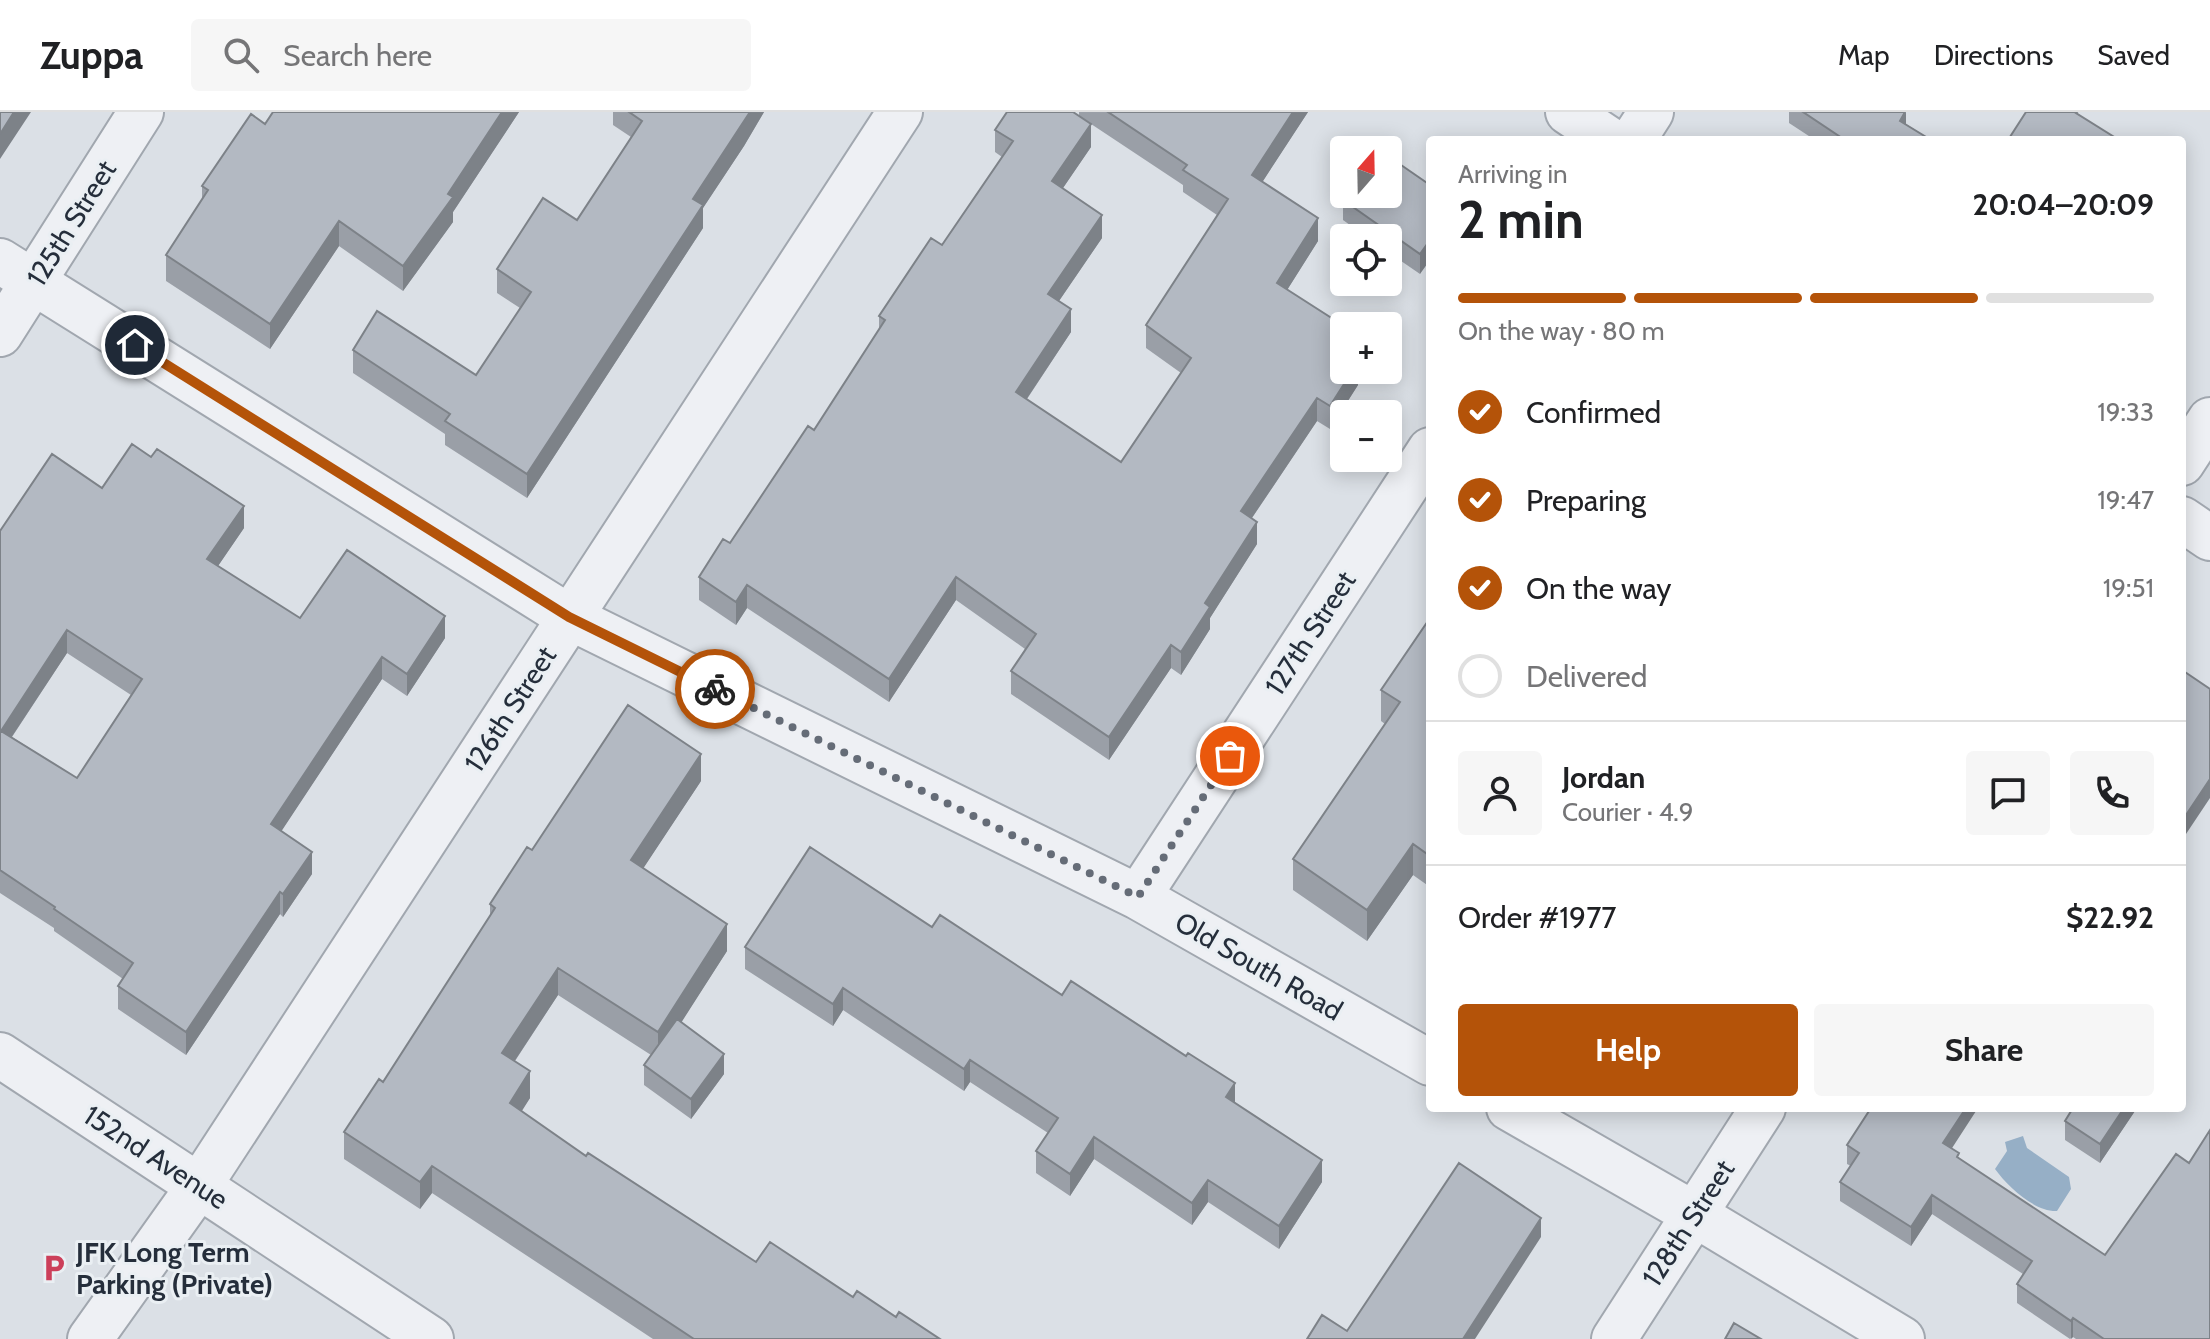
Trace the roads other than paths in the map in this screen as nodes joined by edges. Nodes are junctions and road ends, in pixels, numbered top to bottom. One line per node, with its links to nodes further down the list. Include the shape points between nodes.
1 (141, 112): 7 (street, 125th Street)
2 (900, 112): 14 (street, 126th Street)
3 (1568, 112): 5 (street)
4 (1651, 112): 6 (street)
5 (1604, 136)
6 (1636, 136)
7 (17, 272): 8 (street, 125th Street); 14 (street, Old South Road)
8 (0, 334)
9 (2210, 420): 11 (street)
10 (1426, 456): 15 (street, 127th Street)
11 (2186, 457)
12 (2186, 522): 13 (street)
13 (2210, 538)
14 (569, 617): 15 (street, Old South Road); 20 (street, 126th Street)
15 (1138, 897): 17 (street, Old South Road)
16 (0, 1055): 20 (street, 152nd Avenue)
17 (1426, 1061)
18 (1516, 1112): 21 (street)
19 (1760, 1112): 21 (street, 128th Street)
20 (199, 1186): 22 (street, 126th Street); 23 (street, 152nd Avenue)
21 (1694, 1214): 24 (street, 128th Street); 25 (street)
22 (90, 1339)
23 (431, 1339)
24 (1614, 1339)
25 (1902, 1339)

